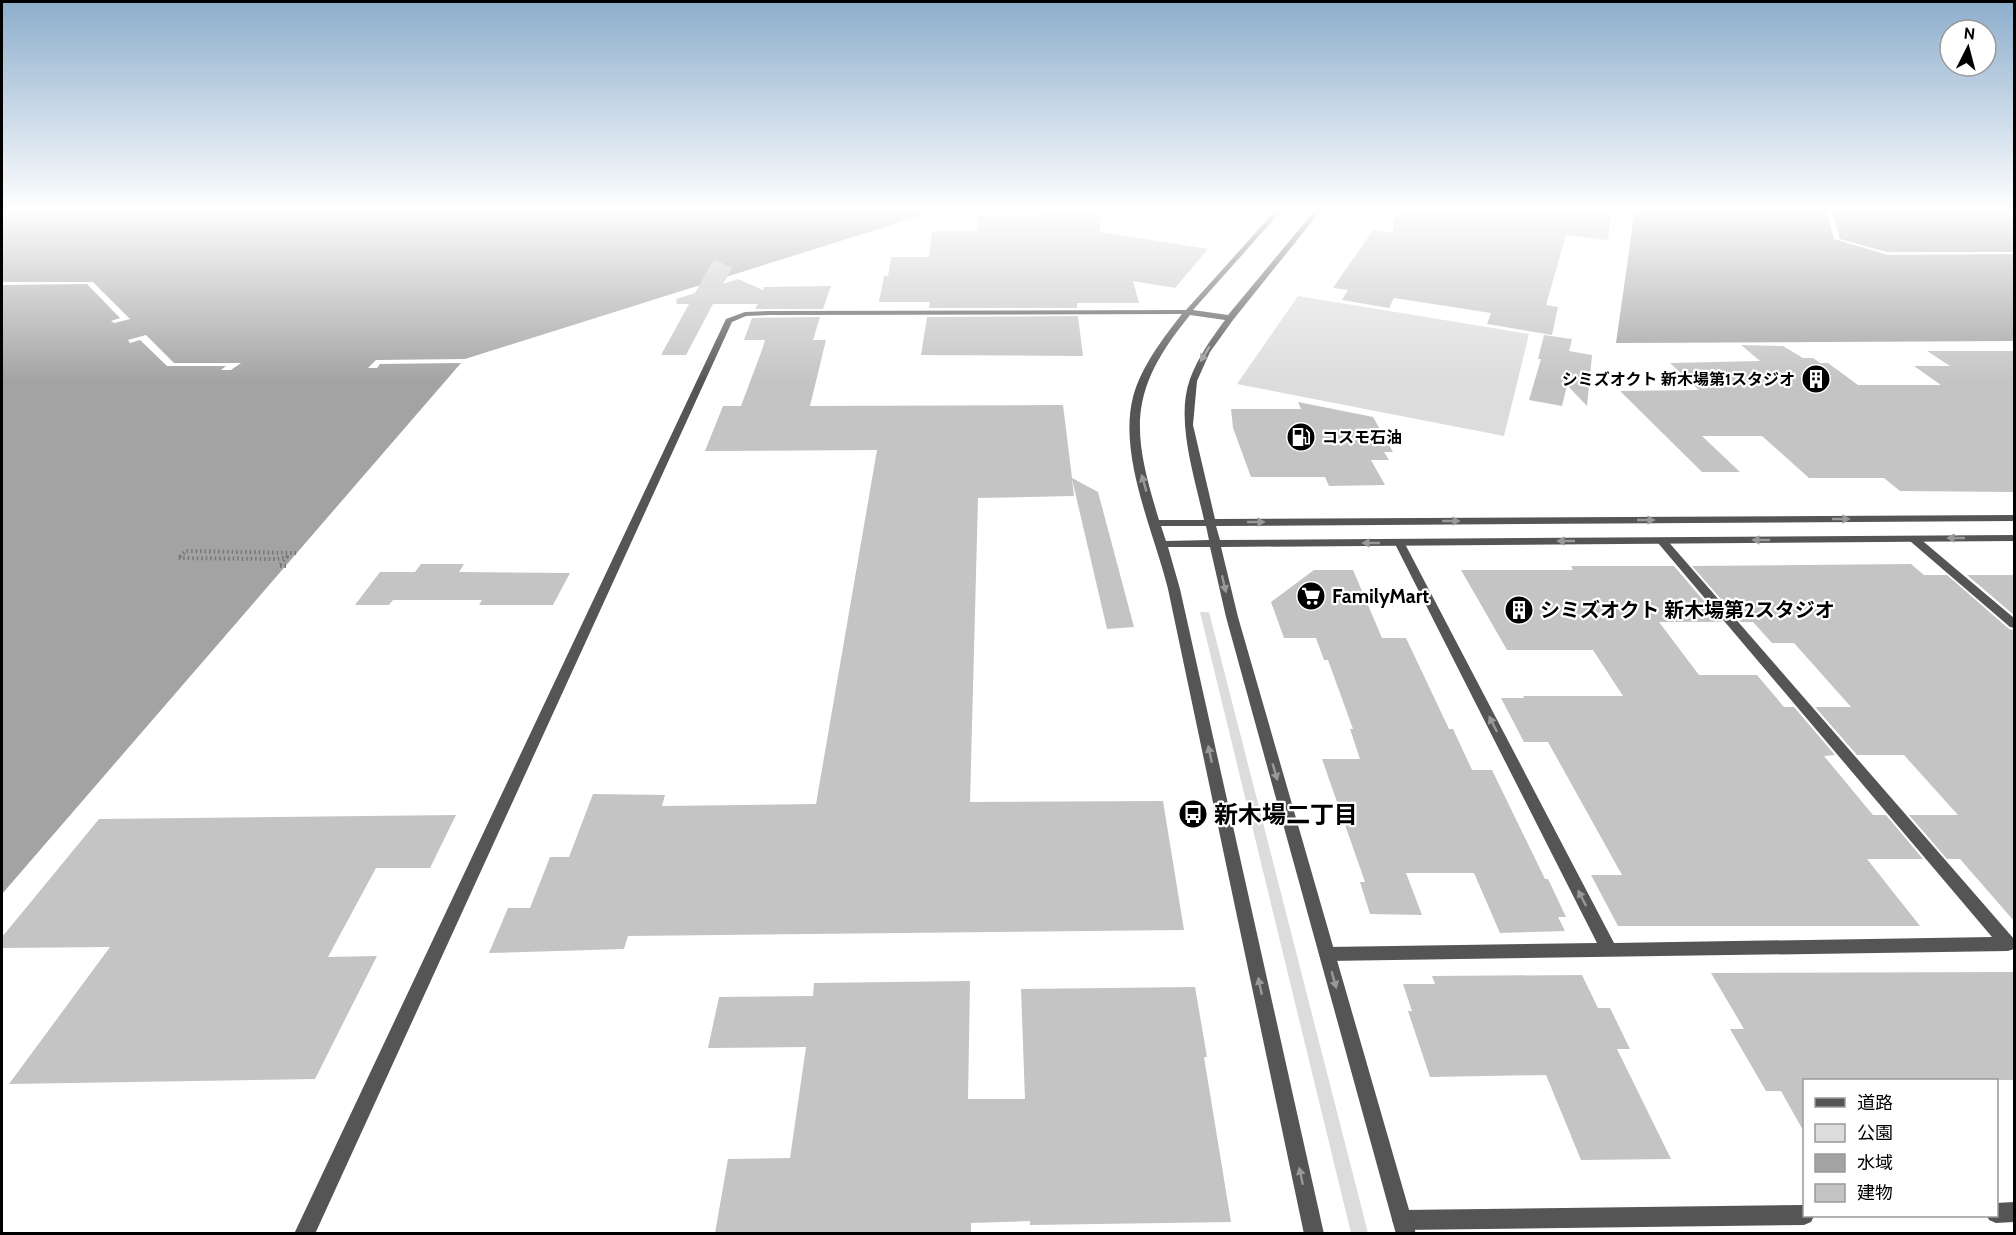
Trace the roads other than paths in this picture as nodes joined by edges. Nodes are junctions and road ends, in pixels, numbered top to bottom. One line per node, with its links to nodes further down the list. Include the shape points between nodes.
1 (1229, 267): 3 (street)
2 (1272, 267): 4 (street)
3 (1188, 312): 4 (street); 6 (street, one-way to 3, via 1141,472 1135,432 1137,397 1157,356); 21 (street, via 770,313 745,314 729,321)
4 (1230, 318): 7 (street, one-way to 7, via 1198,366 1190,401 1188,425)
5 (2014, 518): 7 (street, one-way to 5)
6 (1156, 523): 7 (street); 12 (street)
7 (1210, 523): 13 (street)
8 (2014, 538): 9 (street, one-way to 9)
9 (1914, 539): 10 (street, one-way to 10); 14 (street)
10 (1662, 541): 11 (street, one-way to 11); 15 (street, via 2008,944)
11 (1400, 543): 13 (street, one-way to 13); 15 (street, one-way to 11)
12 (1161, 544): 13 (street); 22 (street, one-way to 12, via 1173,584)
13 (1215, 544): 16 (street, one-way to 16)
14 (2014, 624)
15 (1609, 950): 16 (street)
16 (1327, 954): 20 (street, one-way to 20)
17 (2014, 1212): 18 (street)
18 (1998, 1213)
19 (1803, 1215): 20 (street)
20 (1404, 1227)
21 (304, 1233)
22 (1314, 1233)

